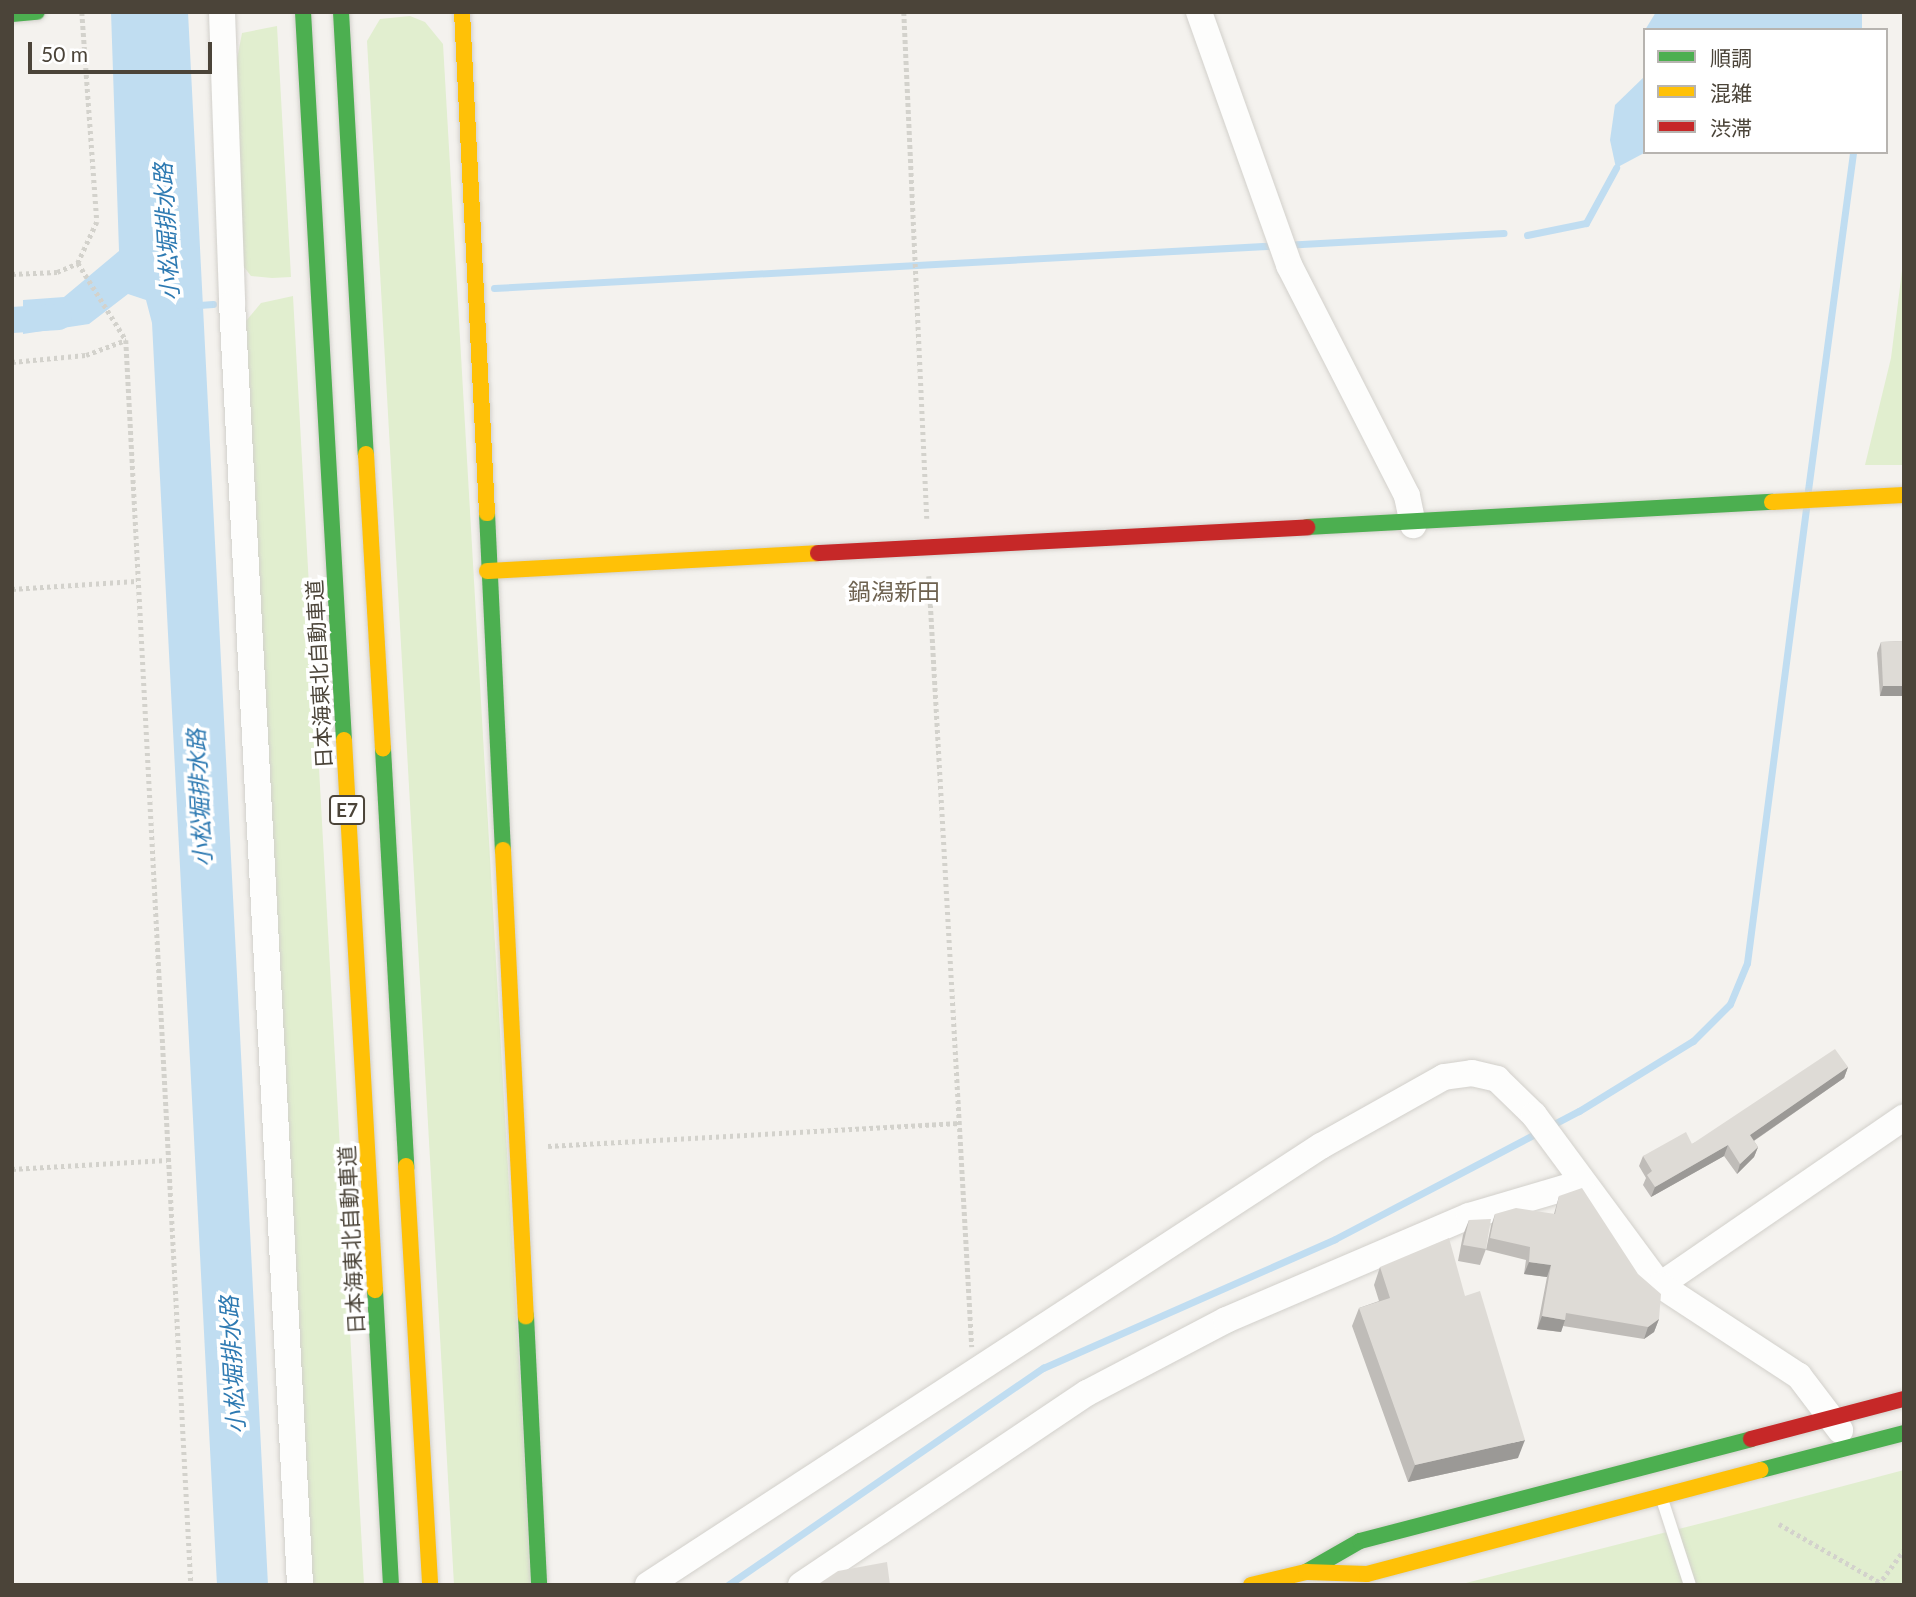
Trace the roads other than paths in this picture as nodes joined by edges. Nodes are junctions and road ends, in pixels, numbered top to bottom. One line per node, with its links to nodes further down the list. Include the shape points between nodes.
1 (37, 12): 7 (main road)
2 (222, 12): 20 (street, via 232,303)
3 (303, 12): 21 (main road, 日本海東北自動車道 / E7)
4 (341, 12): 22 (main road, E7)
5 (462, 12): 10 (main road)
6 (1199, 12): 9 (street, via 1290,265 1407,496)
7 (12, 14)
8 (1904, 495): 9 (main road)
9 (1413, 525): 10 (main road)
10 (487, 571): 23 (main road)
11 (1904, 1117): 13 (street)
12 (1578, 1178): 13 (street); 24 (street, via 1534,1115 1497,1079 1472,1073 1444,1077 1321,1146); 25 (street, via 1469,1216 1226,1320 1087,1393)
13 (1660, 1285): 15 (street, via 1799,1376)
14 (1904, 1399): 15 (main road)
15 (1832, 1418): 17 (street); 19 (main road, via 1360,1541)
16 (1904, 1433): 17 (main road)
17 (1852, 1447): 18 (main road)
18 (1662, 1499): 19 (main road, via 1367,1574); 27 (lane)
19 (1307, 1578): 26 (main road)
20 (300, 1585)
21 (391, 1585)
22 (430, 1585)
23 (539, 1585)
24 (648, 1585)
25 (801, 1585)
26 (1251, 1585)
27 (1689, 1585)

